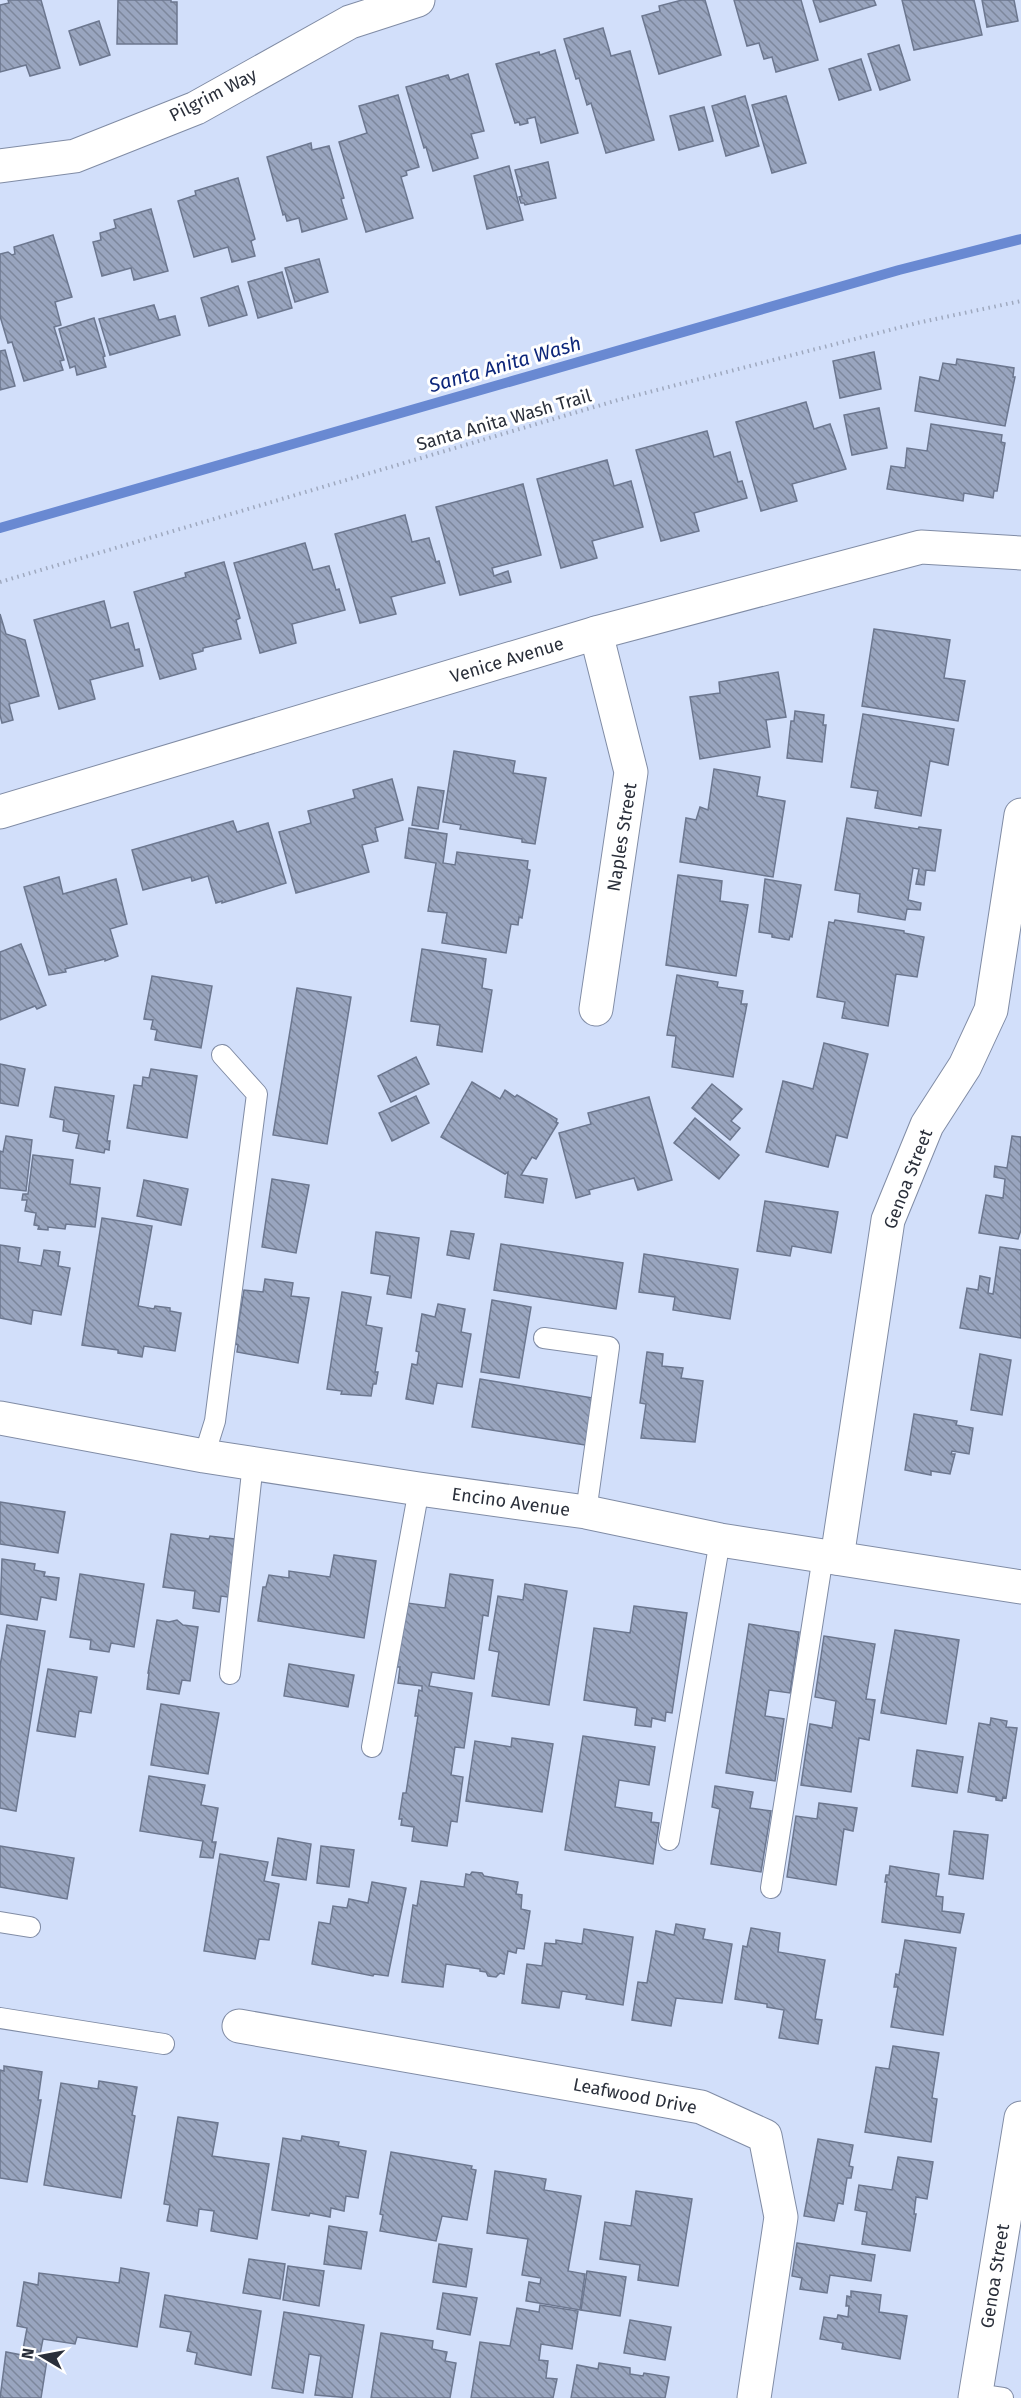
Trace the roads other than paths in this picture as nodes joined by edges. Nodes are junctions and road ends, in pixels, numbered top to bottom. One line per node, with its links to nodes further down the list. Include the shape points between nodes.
1 (418, 0): 2 (street, Pilgrim Way, via 350,22 196,108 75,156)
2 (0, 166)
3 (1021, 553): 4 (street, Venice Avenue, via 921,547)
4 (596, 633): 5 (street, Venice Avenue); 7 (street, Naples Street, via 632,772)
5 (0, 812)
6 (1021, 815): 16 (street, Genoa Street, via 991,1010 965,1066 927,1125 888,1220)
7 (596, 1009)
8 (222, 1055): 11 (lane, via 257,1094 215,1421)
9 (544, 1338): 14 (lane, via 609,1347)
10 (0, 1418): 11 (street, Encino Avenue)
11 (204, 1456): 12 (street, Encino Avenue)
12 (253, 1463): 13 (street, Encino Avenue); 18 (lane)
13 (419, 1489): 14 (street, Encino Avenue); 19 (lane)
14 (586, 1512): 15 (street, Encino Avenue)
15 (720, 1540): 16 (street, Encino Avenue); 20 (lane)
16 (830, 1557): 17 (street, Encino Avenue); 21 (lane)
17 (1021, 1587)
18 (230, 1674)
19 (372, 1747)
20 (669, 1840)
21 (771, 1888)
22 (0, 1922): 23 (lane)
23 (30, 1927)
24 (0, 2018): 26 (lane)
25 (239, 2026): 29 (street, Leafwood Drive, via 701,2107 765,2136 782,2217)
26 (164, 2044)
27 (1021, 2118): 28 (street, Genoa Street)
28 (985, 2397)
29 (754, 2398)

